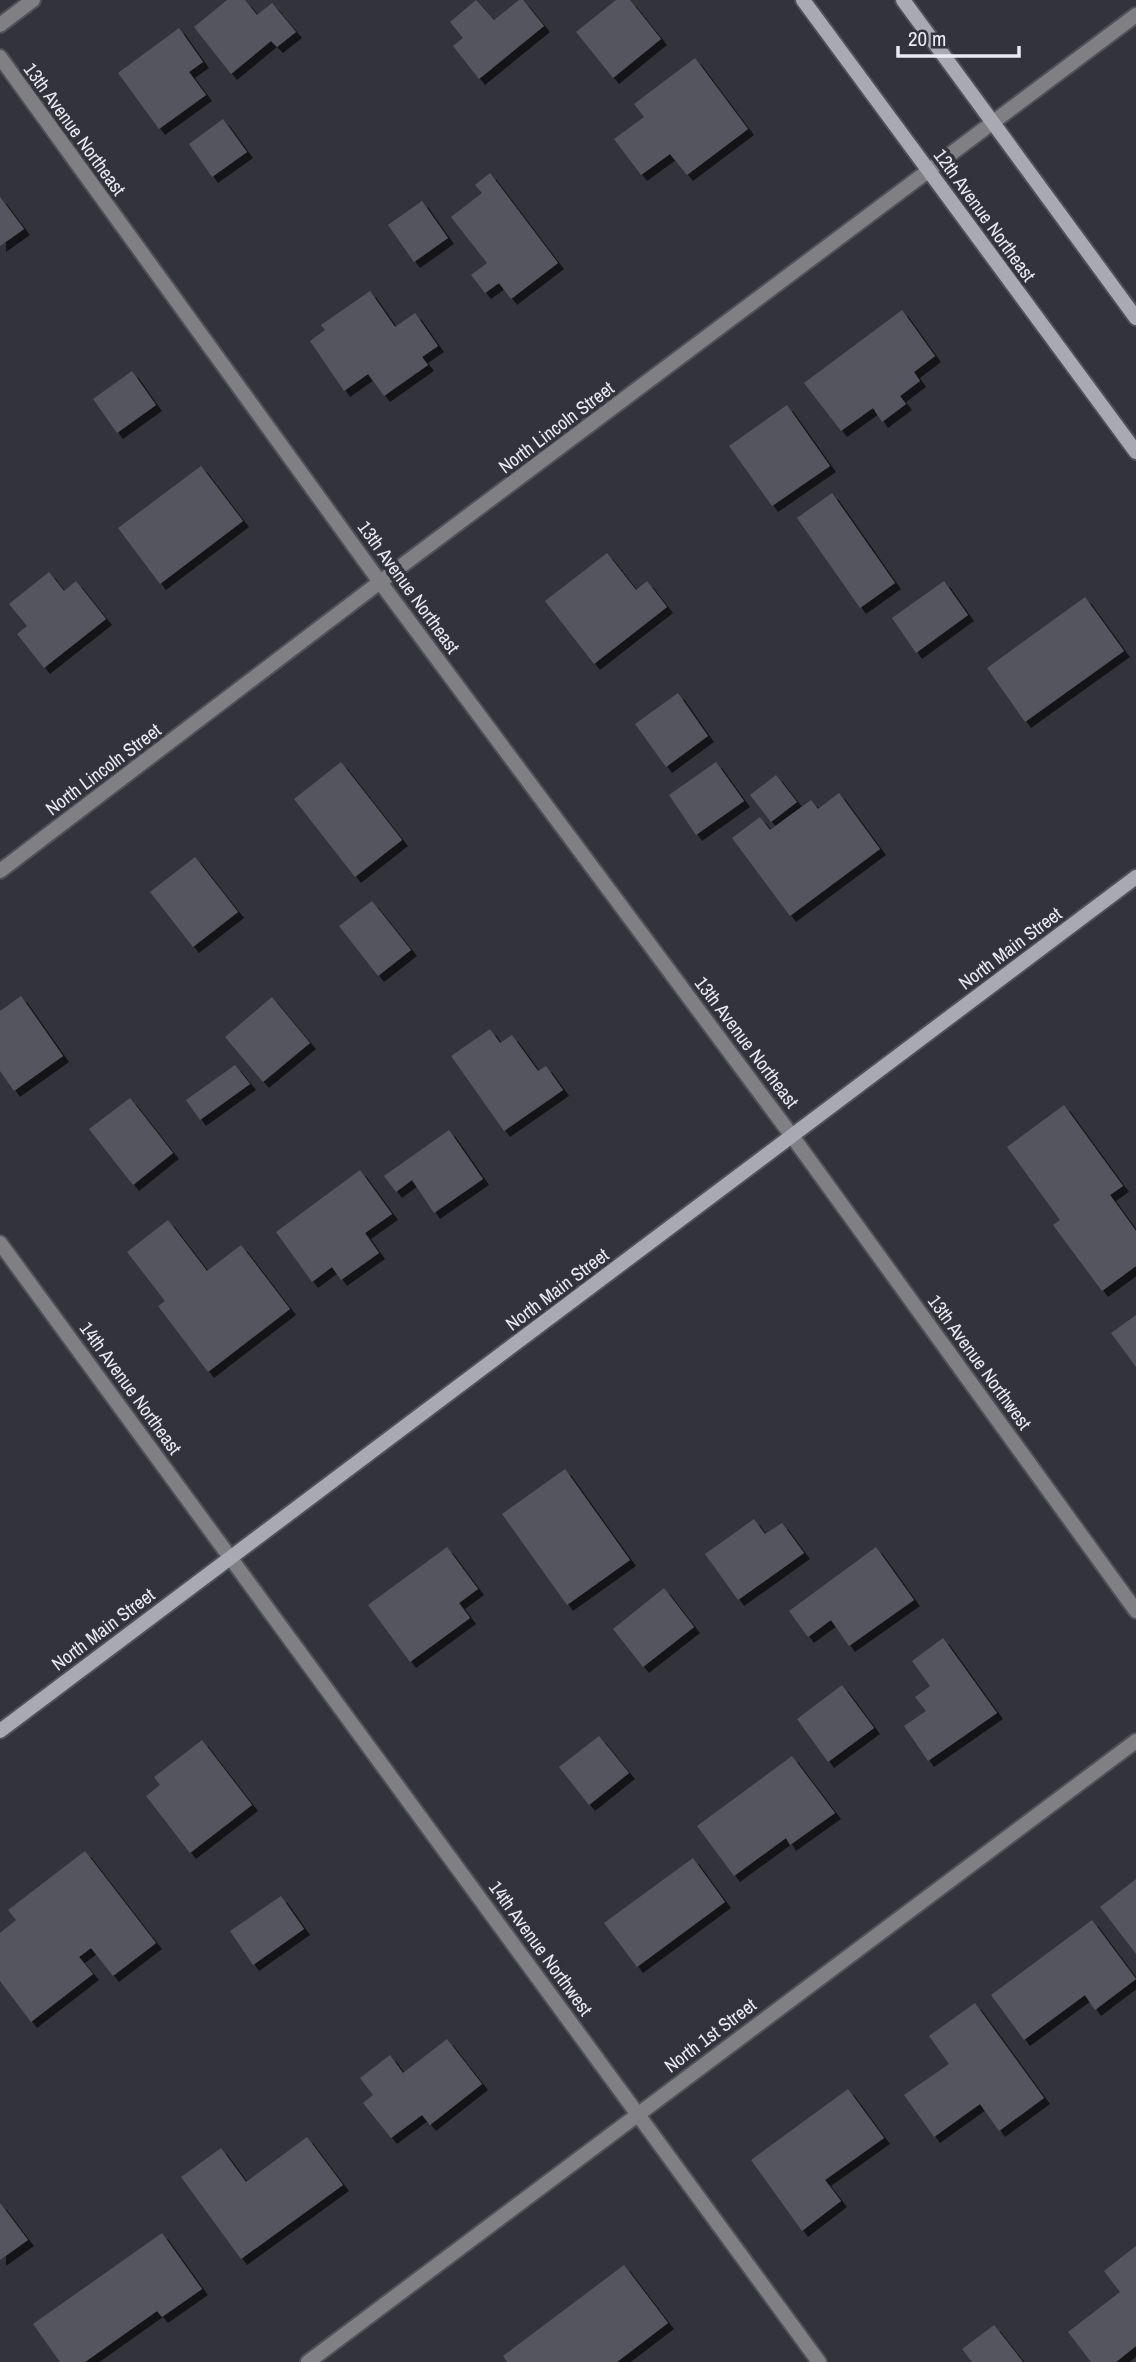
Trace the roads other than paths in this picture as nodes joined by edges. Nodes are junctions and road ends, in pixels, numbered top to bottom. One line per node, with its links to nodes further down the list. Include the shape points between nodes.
1 (33, 0): 5 (street)
2 (803, 0): 8 (street, 12th Avenue Northeast)
3 (903, 0): 7 (street)
4 (1136, 15): 7 (street, North Lincoln Street)
5 (0, 25)
6 (0, 57): 11 (street, 13th Avenue Northeast)
7 (993, 122): 8 (street, North Lincoln Street); 9 (street)
8 (929, 172): 10 (street, 12th Avenue Northeast); 11 (street, North Lincoln Street)
9 (1136, 318)
10 (1136, 452)
11 (380, 582): 12 (street, North Lincoln Street); 14 (street, 13th Avenue Northeast)
12 (0, 871)
13 (1136, 877): 14 (street, North Main Street)
14 (792, 1136): 16 (street, North Main Street); 17 (street, 13th Avenue Northwest)
15 (0, 1243): 16 (street, 14th Avenue Northeast)
16 (232, 1556): 18 (street, North Main Street); 20 (street, 14th Avenue Northwest)
17 (1136, 1611)
18 (0, 1731)
19 (1136, 1741): 20 (street, North 1st Street)
20 (637, 2113): 21 (street, North 1st Street); 22 (street, 14th Avenue Northwest)
21 (307, 2362)
22 (819, 2362)

